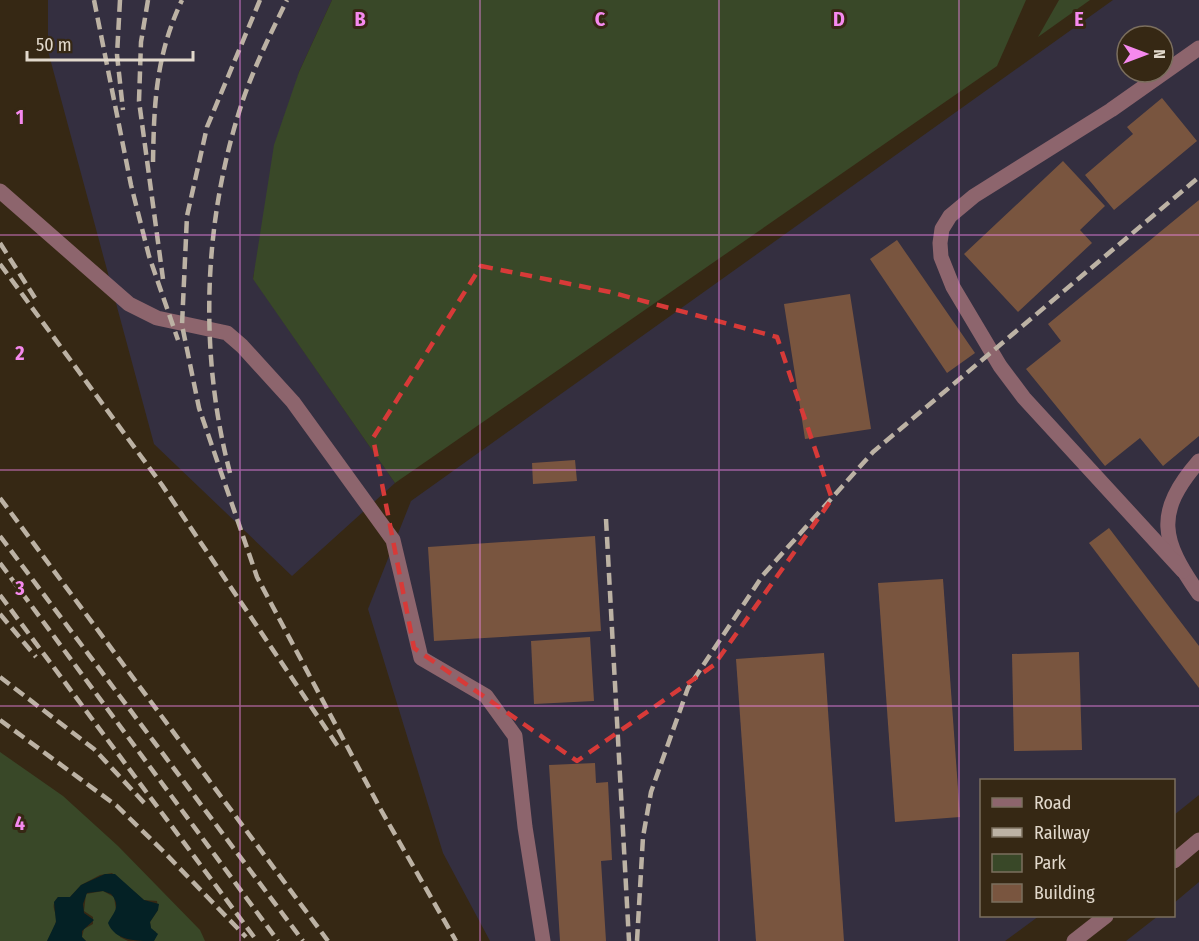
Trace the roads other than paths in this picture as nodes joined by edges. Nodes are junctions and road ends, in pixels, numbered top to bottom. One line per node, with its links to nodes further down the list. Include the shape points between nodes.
1 (1199, 48): 4 (lane, via 1111,110 974,196 950,216 940,243 941,257 953,286 1000,366 1024,398)
2 (0, 191): 9 (lane, via 129,304 157,318 227,333 293,402 371,509 393,540 421,658 486,696 515,736)
3 (1199, 461): 4 (lane, via 1178,485 1170,507 1171,547)
4 (1183, 571): 5 (lane)
5 (1199, 594)
6 (1199, 840): 7 (lane)
7 (1175, 859)
8 (1104, 917): 10 (lane)
9 (543, 941)
10 (1074, 941)

